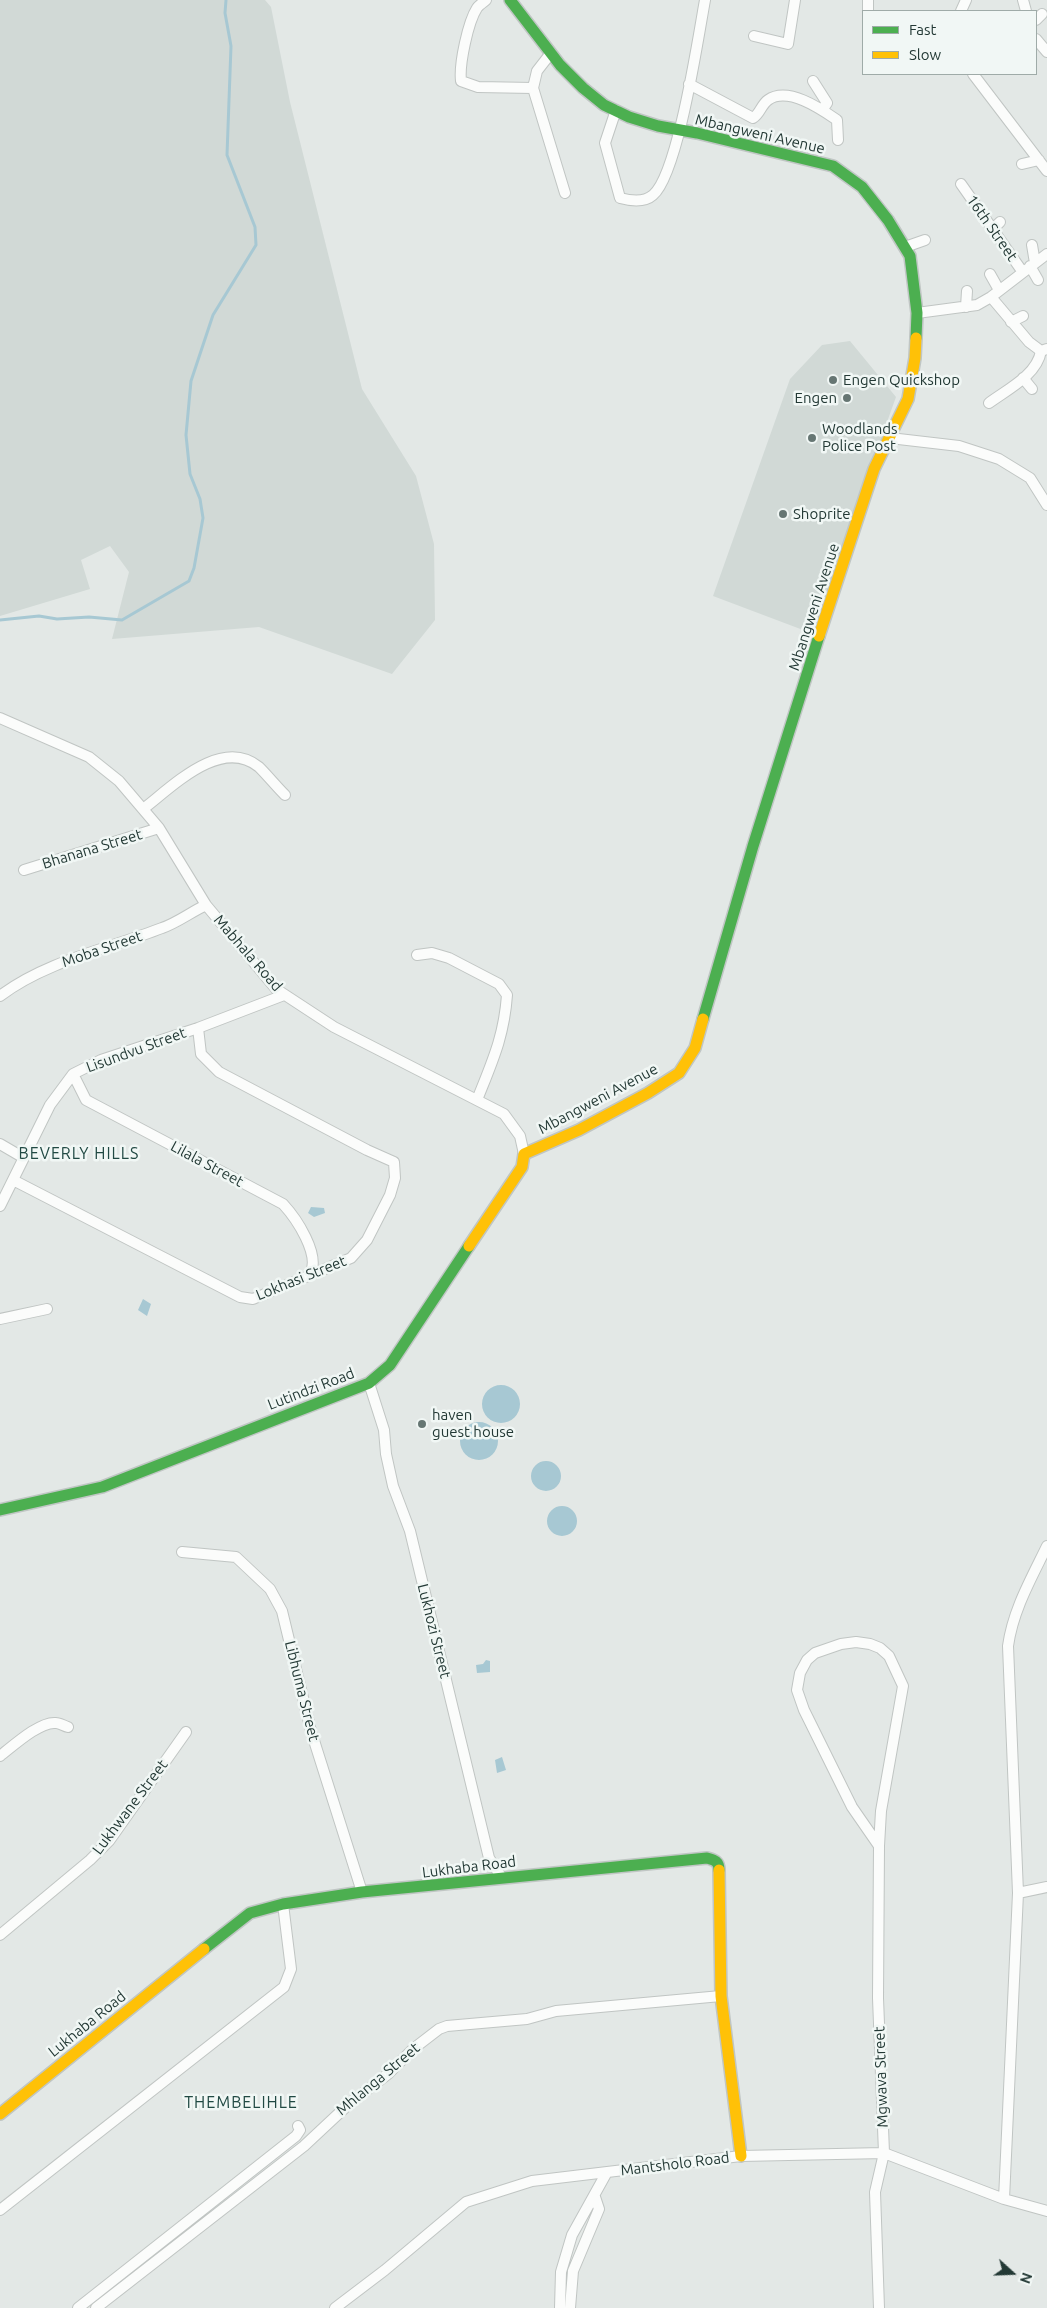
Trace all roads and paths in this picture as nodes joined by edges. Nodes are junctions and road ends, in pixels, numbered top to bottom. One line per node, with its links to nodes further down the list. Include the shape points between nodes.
1 (486, 0): 12 (street, via 478,8 469,32 460,68 461,81 478,87)
2 (510, 0): 8 (street, Mbangweni Avenue)
3 (705, 0): 11 (street)
4 (795, 0): 5 (street, via 788,44)
5 (754, 36)
6 (1037, 40): 7 (street)
7 (1047, 52)
8 (551, 53): 12 (street, via 537,71); 13 (street, Mbangweni Avenue, via 596,100)
9 (974, 75): 17 (street)
10 (813, 81): 14 (street, via 827,103)
11 (689, 84): 14 (street, via 753,118 767,101 776,96 789,95); 15 (street)
12 (533, 88): 21 (street)
13 (616, 110): 15 (street, Mbangweni Avenue); 15 (street, via 605,143 620,198 633,202 652,196 665,178)
14 (822, 110): 16 (street, via 837,120)
15 (678, 132): 24 (street, Mbangweni Avenue, via 697,133 833,166 862,187)
16 (838, 140)
17 (1039, 160): 18 (street); 19 (street)
18 (1022, 164)
19 (1047, 171)
20 (967, 188): 26 (street, 16th Street)
21 (565, 193)
22 (924, 240): 24 (street)
23 (1032, 245): 26 (street)
24 (905, 247): 33 (street, Mbangweni Avenue, via 910,256)
25 (1047, 254): 26 (street)
26 (1029, 266): 28 (street); 29 (street)
27 (990, 274): 29 (street)
28 (1038, 280)
29 (1000, 290): 31 (street)
30 (968, 291): 32 (street)
31 (991, 297): 32 (street); 35 (street)
32 (966, 307): 33 (street)
33 (917, 312): 40 (street, Mbangweni Avenue, via 915,358 908,398)
34 (1023, 316): 35 (street)
35 (1011, 322): 36 (street, via 1029,342)
36 (1044, 350): 37 (street, via 1039,361)
37 (1023, 378): 38 (street); 39 (street, via 1008,384)
38 (1032, 389)
39 (989, 403)
40 (890, 438): 41 (street, via 959,446 999,459 1030,478); 55 (street, Mbangweni Avenue, via 874,469 824,622 695,1048 679,1073 648,1093)
41 (1047, 505)
42 (0, 718): 44 (street, Mabhala Road, via 89,757 120,781)
43 (285, 796): 44 (street, via 258,766 239,758 221,757 203,764)
44 (143, 809): 45 (street, Mabhala Road)
45 (160, 828): 46 (street, Bhanana Street); 47 (street, Mabhala Road)
46 (24, 870)
47 (206, 905): 49 (street, Mabhala Road); 50 (street, Moba Street, via 165,927 41,971)
48 (417, 955): 53 (street, via 432,953 449,958 500,984 507,995 500,1043)
49 (284, 995): 51 (street, Lisundvu Street); 53 (street, Mabhala Road, via 334,1026)
50 (0, 996)
51 (198, 1028): 52 (street, Lisundvu Street, via 101,1060); 59 (street, Lokhasi Street, via 201,1054 219,1072 394,1162 395,1178 390,1195 366,1240 351,1258)
52 (73, 1074): 56 (street, Lisundvu Street, via 50,1105); 59 (street, Lilala Street, via 86,1100 283,1204 299,1225 313,1256)
53 (476, 1100): 55 (street, Mabhala Road, via 504,1114 520,1136)
54 (0, 1144): 56 (street)
55 (524, 1154): 62 (street, Lutindzi Road, via 522,1168 390,1365)
56 (24, 1158): 57 (street, Lisundvu Street)
57 (13, 1180): 58 (street, Lisundvu Street); 59 (street, Lokhasi Street, via 240,1297 253,1299 294,1284)
58 (0, 1206)
59 (310, 1274)
60 (46, 1309): 61 (street)
61 (0, 1319)
62 (369, 1383): 63 (street, Lutindzi Road, via 102,1487); 70 (street, Lukhozi Street, via 384,1430 393,1486 410,1531 489,1858)
63 (0, 1510)
64 (1047, 1546): 73 (street, via 1021,1598 1011,1625 1008,1646)
65 (182, 1552): 72 (street, Libhuma Street, via 236,1557 270,1589 282,1611 311,1731)
66 (68, 1727): 68 (street, via 57,1723 36,1729)
67 (186, 1732): 75 (street, Lukhwane Street, via 109,1840 90,1860)
68 (0, 1756)
69 (879, 1846): 69 (street, Mgwava Street, via 852,1807 797,1690 800,1673 807,1660 815,1653 841,1644 863,1643 880,1648 889,1656 904,1686 881,1811); 79 (street, Mgwava Street, via 878,1998)
70 (502, 1878): 72 (street, Lukhaba Road, via 428,1888); 76 (street, Lukhaba Road, via 707,1858 715,1860 718,1865)
71 (1047, 1887): 73 (street)
72 (362, 1892): 74 (street, Lukhaba Road)
73 (1018, 1893): 83 (street)
74 (282, 1904): 77 (street, Lukhaba Road, via 250,1913); 84 (street, via 291,1969 284,1987)
75 (0, 1935)
76 (721, 1996): 80 (street, Lukhaba Road); 87 (street, Mhlanga Street, via 556,2011 527,2018 439,2029 304,2146)
77 (0, 2114)
78 (298, 2126): 86 (street, via 300,2130 296,2136)
79 (884, 2154): 80 (street, Mantsholo Road); 83 (street, Mantsholo Road); 91 (street, Mgwava Street, via 875,2192)
80 (741, 2156): 81 (street, Mantsholo Road)
81 (607, 2172): 82 (street); 88 (street, Mantsholo Road, via 532,2181 466,2202)
82 (595, 2197): 89 (street, via 572,2235 561,2272); 90 (street, via 599,2209 573,2271)
83 (1004, 2199): 85 (street, Mantsholo Road)
84 (0, 2210)
85 (1047, 2211)
86 (78, 2308)
87 (96, 2308)
88 (335, 2308)
89 (560, 2308)
90 (570, 2308)
91 (879, 2308)

